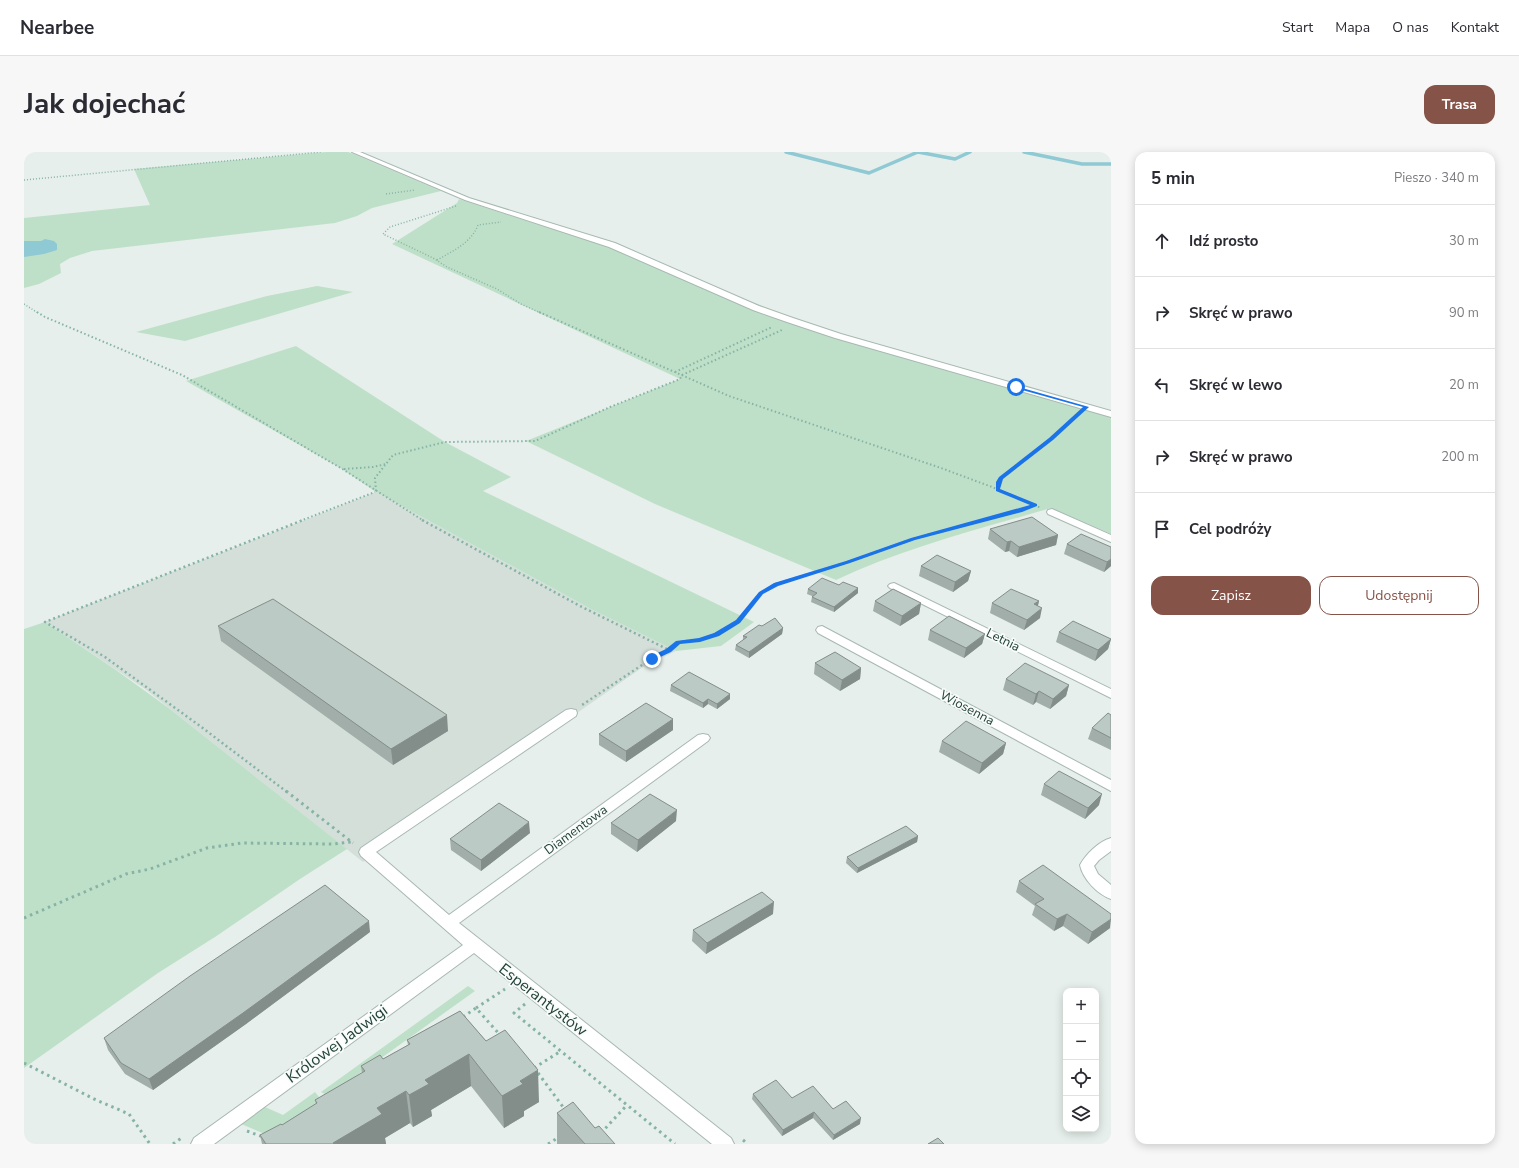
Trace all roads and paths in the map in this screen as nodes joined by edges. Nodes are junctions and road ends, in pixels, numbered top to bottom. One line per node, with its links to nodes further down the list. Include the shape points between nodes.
1 (321, 152): 3 (path)
2 (354, 152): 4 (street)
3 (24, 180)
4 (428, 183): 5 (path, via 418,189); 6 (street)
5 (386, 194)
6 (467, 199): 7 (street); 8 (path, via 446,210 390,227 383,234)
7 (527, 218): 8 (path, via 478,224 477,230 469,239 456,250); 10 (street, via 612,245 756,308)
8 (437, 260): 12 (path, via 497,289 521,304)
9 (24, 304): 17 (path, via 45,318 182,375)
10 (790, 320): 11 (street); 12 (path)
11 (798, 322): 13 (path); 14 (street)
12 (674, 372): 13 (path)
13 (682, 375): 16 (path, via 680,379 535,441 445,442 393,455); 18 (path, via 729,396)
14 (1086, 407): 15 (street); 18 (path, via 1051,439 1001,478)
15 (1111, 414)
16 (387, 464): 17 (path); 19 (path, via 376,478)
17 (342, 469): 19 (path)
18 (998, 489): 20 (path)
19 (376, 492): 25 (path, via 429,526); 32 (path, via 45,622 105,657 352,842 242,843 207,848 150,869 126,874)
20 (1035, 505): 21 (path); 25 (path, via 913,539 776,584 761,593 733,625 700,640 678,642)
21 (1052, 512): 22 (street)
22 (1111, 539)
23 (894, 586): 26 (street, Letnia)
24 (822, 630): 29 (street, Wiosenna)
25 (669, 650): 27 (path)
26 (1111, 694)
27 (571, 713): 33 (street, Esperantystów, via 366,852)
28 (703, 738): 33 (street, Diamentowa)
29 (1111, 786)
30 (1111, 843): 31 (street, via 1087,865 1088,873)
31 (1111, 893)
32 (24, 918)
33 (448, 923): 34 (street, Esperantystów)
34 (474, 945): 49 (street, Królowej Jadwigi); 52 (street, Esperantystów)
35 (508, 987): 37 (path)
36 (522, 999): 40 (path, via 526,1003 514,1013)
37 (476, 1008): 38 (path); 39 (path)
38 (456, 1021)
39 (505, 1040)
40 (561, 1051): 42 (path); 43 (path, via 532,1069)
41 (24, 1063): 48 (path, via 129,1114)
42 (627, 1105): 46 (path); 51 (path)
43 (567, 1113)
44 (246, 1130): 47 (path)
45 (565, 1133): 50 (path)
46 (596, 1138)
47 (270, 1140)
48 (150, 1144)
49 (200, 1144)
50 (548, 1144)
51 (676, 1144)
52 (725, 1144)

